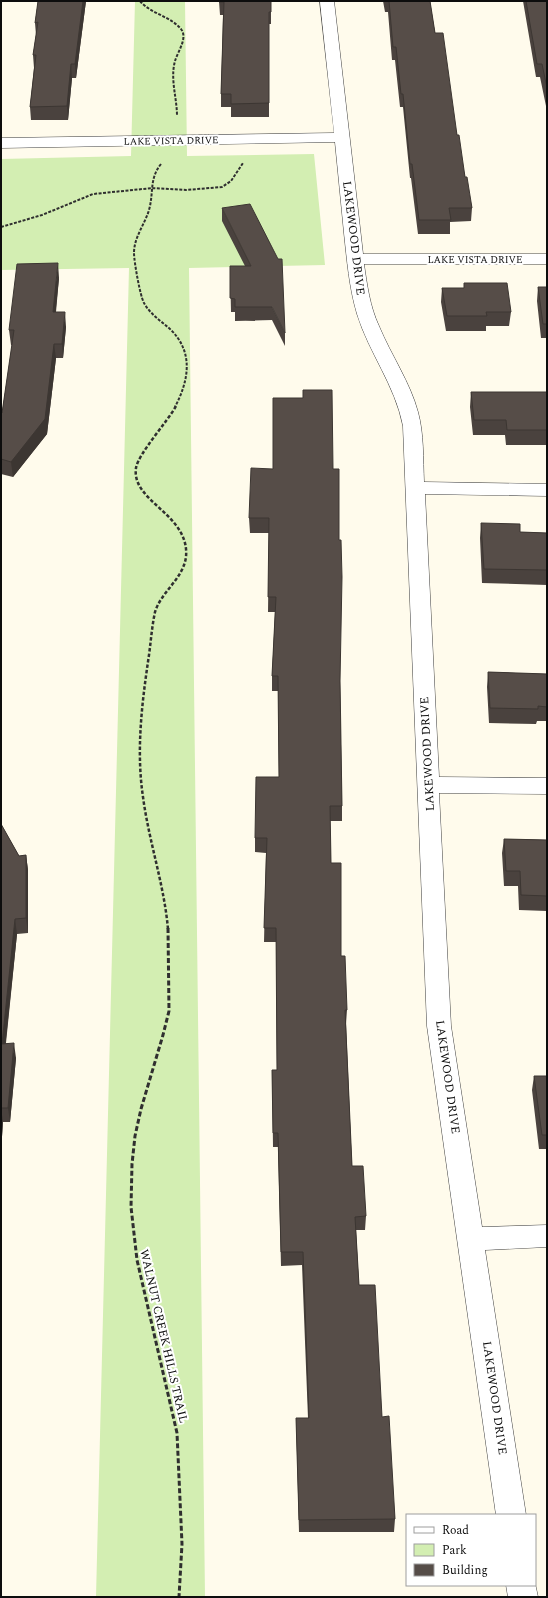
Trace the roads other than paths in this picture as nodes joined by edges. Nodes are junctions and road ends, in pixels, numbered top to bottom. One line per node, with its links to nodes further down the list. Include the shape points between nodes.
1 (327, 1): 2 (street, LAKEWOOD DRIVE)
2 (342, 137): 3 (street, LAKE VISTA DRIVE); 4 (street, LAKEWOOD DRIVE)
3 (1, 143)
4 (355, 259): 5 (street, LAKE VISTA DRIVE); 6 (street, LAKEWOOD DRIVE, via 360,292 372,332 409,409)
5 (547, 259)
6 (415, 488): 7 (street); 8 (street, LAKEWOOD DRIVE)
7 (547, 490)
8 (429, 785): 9 (street); 11 (street, LAKEWOOD DRIVE, via 439,1026)
9 (547, 786)
10 (547, 1236): 11 (street)
11 (472, 1239): 12 (street, LAKEWOOD DRIVE)
12 (511, 1514)
13 (521, 1586): 14 (street)
14 (523, 1597)

